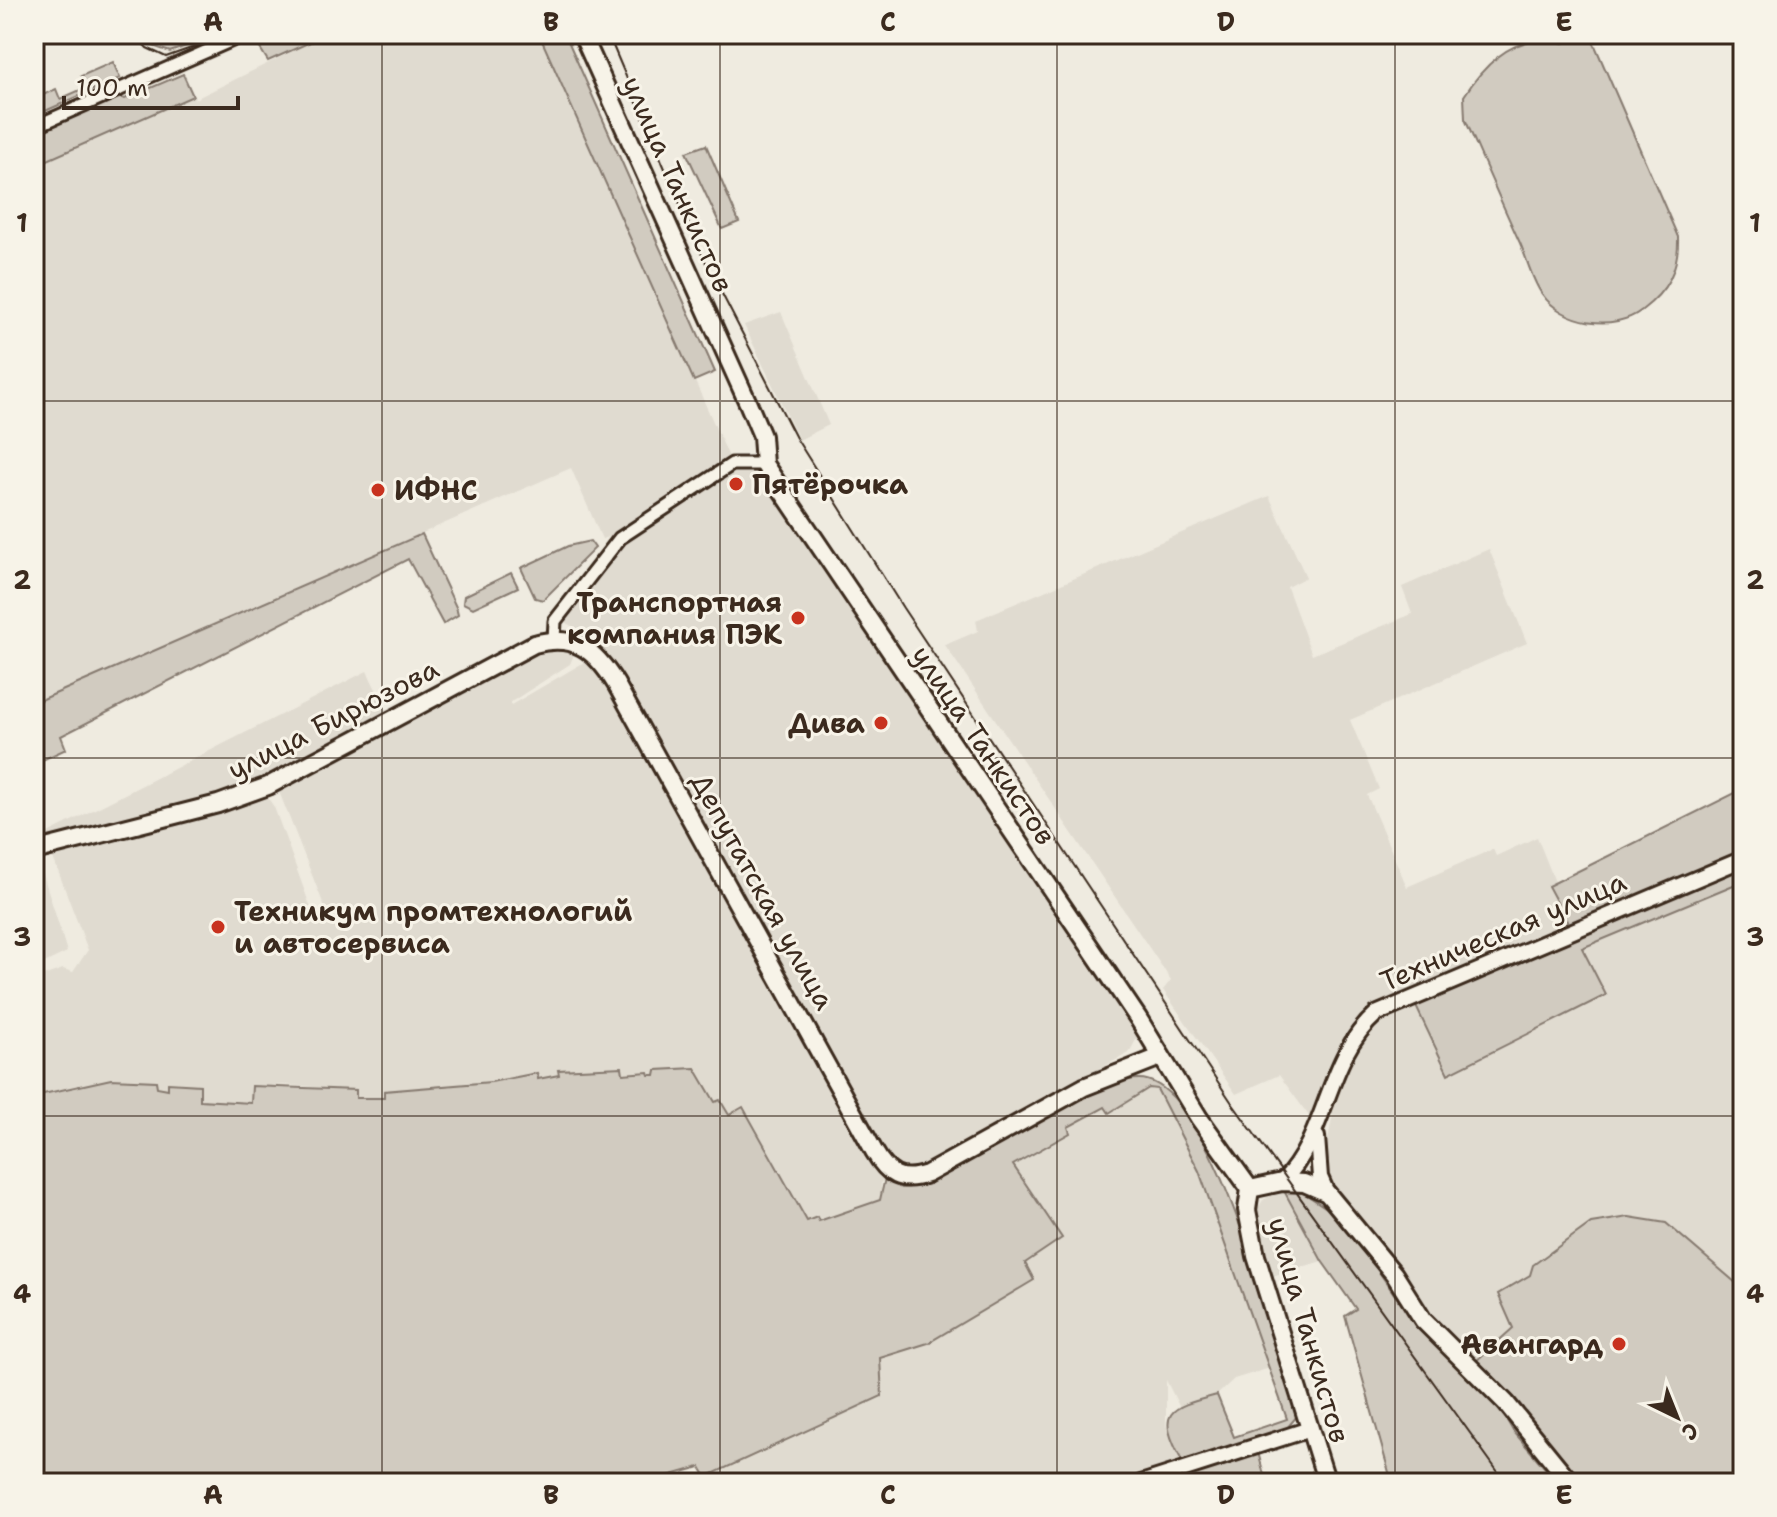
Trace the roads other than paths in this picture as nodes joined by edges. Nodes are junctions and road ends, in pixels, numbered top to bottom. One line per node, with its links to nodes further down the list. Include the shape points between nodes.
1 (582, 34): 4 (main road, улица Танкистов, via 762,436)
2 (239, 35): 3 (street)
3 (34, 127)
4 (764, 464): 5 (street, via 732,464 620,538 555,621); 8 (main road, улица Танкистов)
5 (554, 639): 6 (main road, улица Бирюзова, via 534,644 268,786); 8 (main road, Депутатская улица, via 586,649 608,671 883,1166 901,1179 927,1174 1084,1087)
6 (34, 851)
7 (1743, 859): 9 (street, Техническая улица, via 1376,1014 1342,1058)
8 (1160, 1057): 11 (main road, улица Танкистов)
9 (1318, 1125): 10 (street, Техническая улица, via 1298,1166); 12 (street, via 1320,1177)
10 (1282, 1182): 11 (main road); 12 (main road, via 1304,1183)
11 (1250, 1189): 13 (main road, улица Танкистов, via 1247,1210 1256,1256)
12 (1327, 1193): 16 (main road, via 1385,1262 1423,1320 1506,1403)
13 (1310, 1429): 14 (street); 15 (main road, улица Танкистов)
14 (1142, 1483)
15 (1327, 1483)
16 (1571, 1483)

